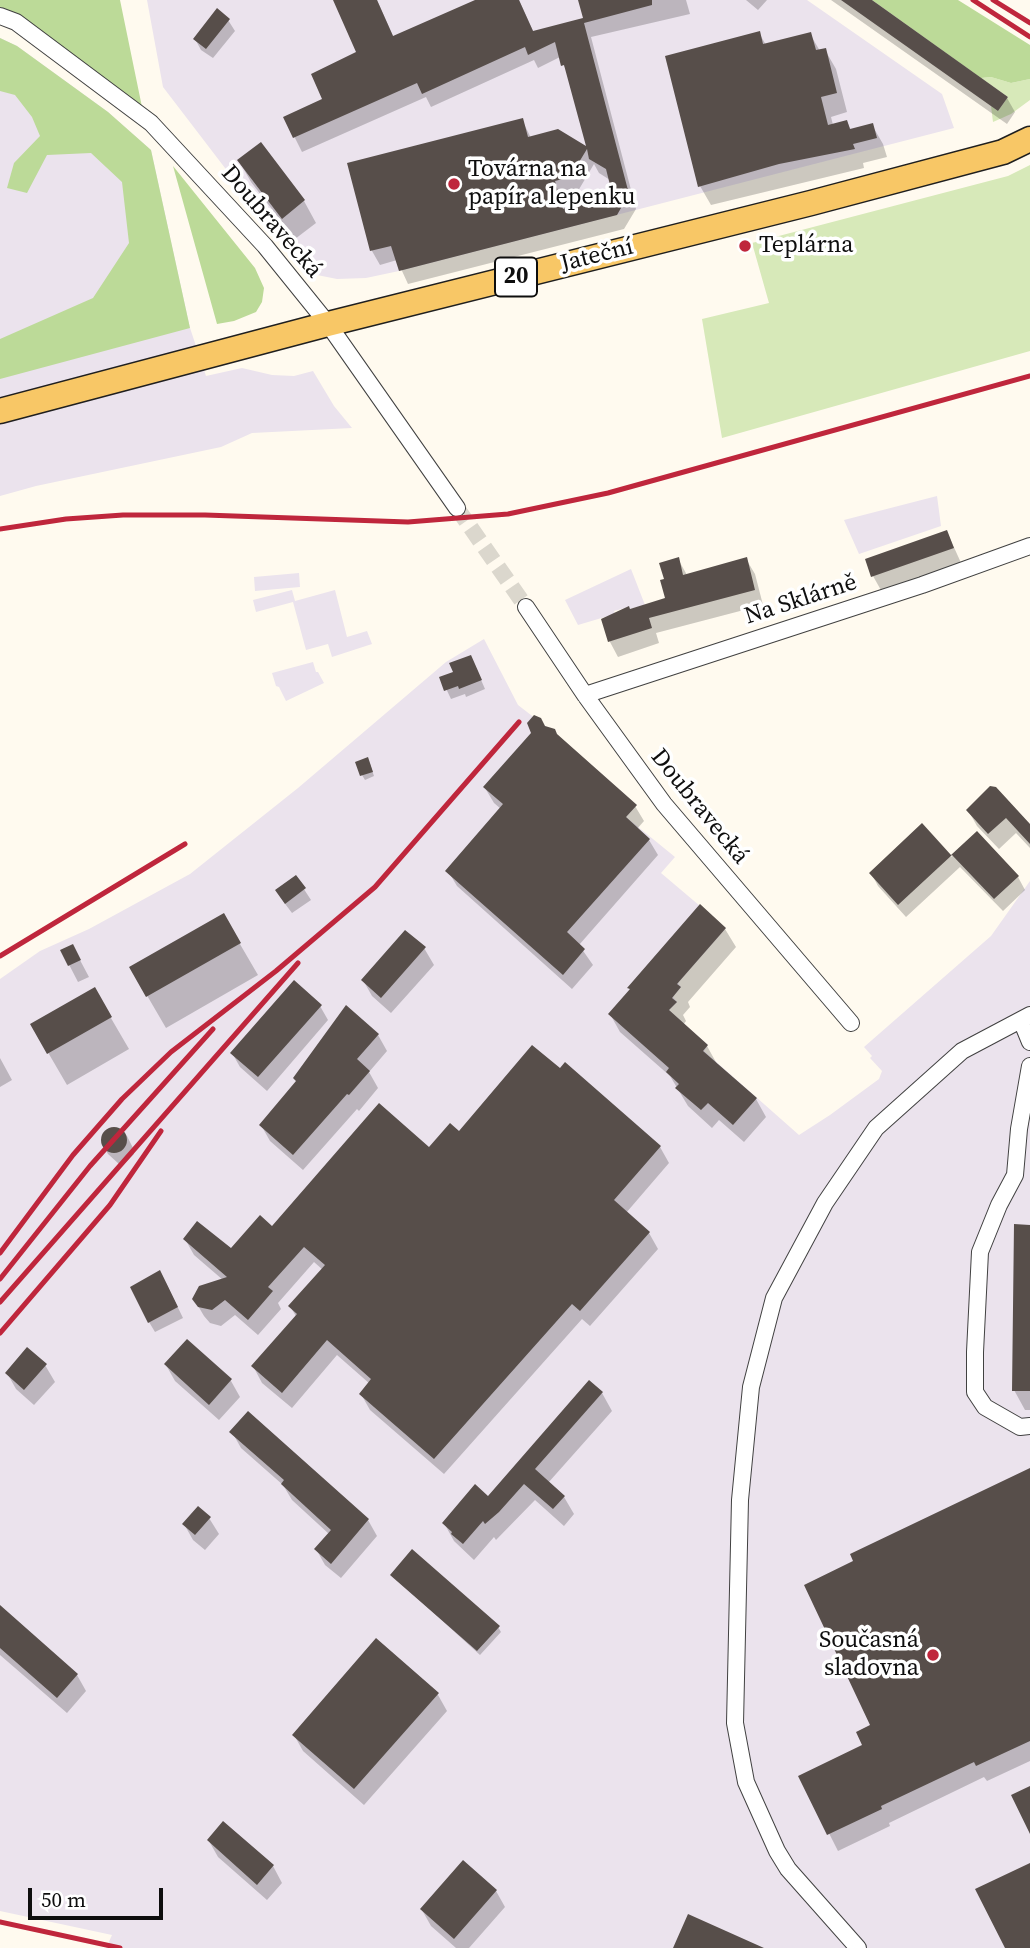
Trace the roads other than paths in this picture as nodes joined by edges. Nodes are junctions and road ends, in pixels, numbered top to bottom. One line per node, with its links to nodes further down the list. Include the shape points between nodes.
1 (0, 16): 3 (street, Doubravecká, via 16,22 151,123 265,246)
2 (1030, 139): 3 (main road, Jateční / 20, via 1003,152 811,203)
3 (328, 324): 4 (main road, Jateční / 20); 5 (street, Doubravecká)
4 (0, 411)
5 (457, 508)
6 (1030, 546): 8 (street, Na Sklárně)
7 (526, 607): 8 (street, Doubravecká)
8 (585, 695): 10 (street, Doubravecká, via 664,804)
9 (1026, 1017): 11 (street); 14 (street, via 962,1051 876,1128 825,1203 774,1298 751,1387 740,1500 735,1723 746,1782 788,1869)
10 (850, 1023)
11 (1030, 1042)
12 (1030, 1066): 13 (street, via 1015,1175 980,1252 975,1392 985,1407 1020,1427)
13 (1030, 1426)
14 (858, 1948)

